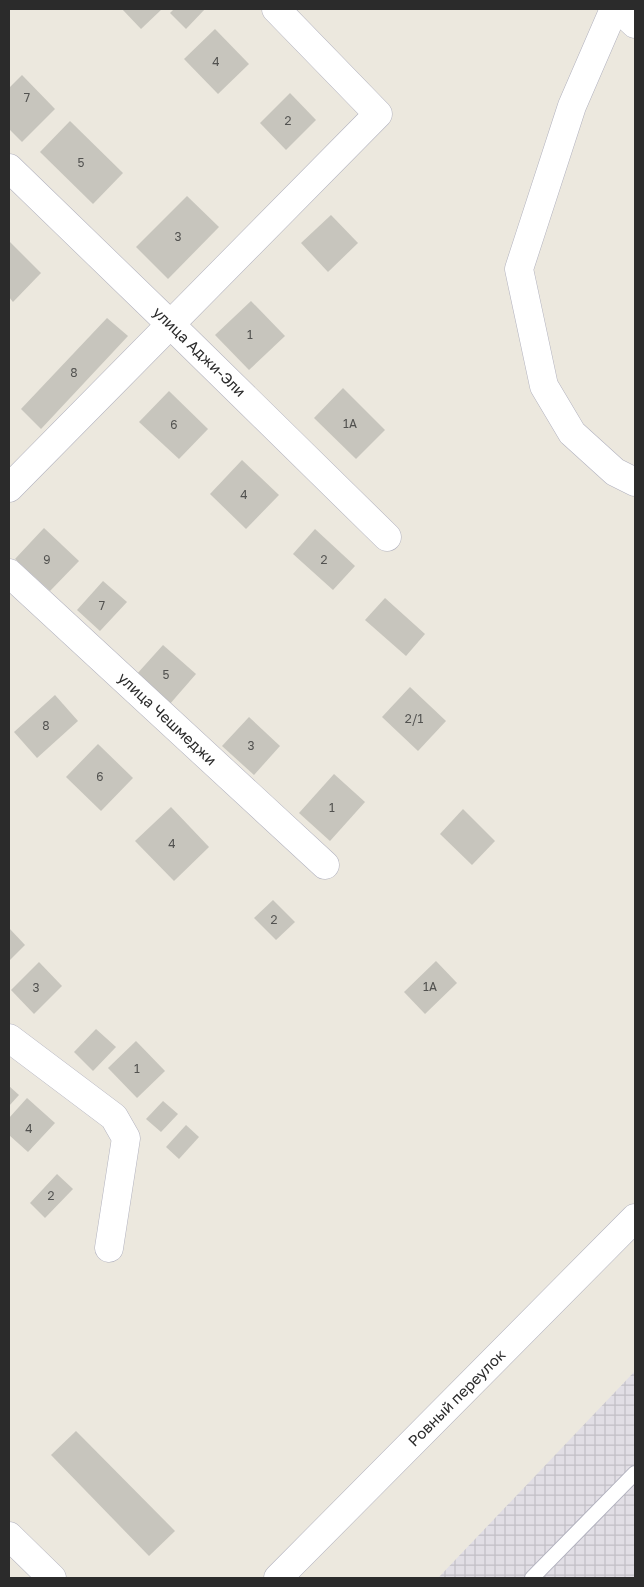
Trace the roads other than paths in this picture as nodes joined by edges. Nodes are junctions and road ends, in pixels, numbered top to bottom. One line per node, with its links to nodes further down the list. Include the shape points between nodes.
1 (276, 9): 6 (street, via 378,114)
2 (614, 9): 7 (street, via 572,106 519,269 544,386 572,433 615,472)
3 (620, 9): 4 (street)
4 (635, 24)
5 (9, 168): 6 (street, улица Аджи-Эли)
6 (170, 324): 8 (street); 9 (street, улица Аджи-Эли)
7 (635, 482)
8 (9, 488)
9 (387, 537)
10 (9, 572): 11 (street, улица Чешмеджи)
11 (326, 865)
12 (9, 1038): 14 (street, via 114,1117 126,1138)
13 (635, 1218): 18 (street, Ровный переулок)
14 (109, 1248)
15 (635, 1473): 19 (lane)
16 (9, 1536): 17 (street)
17 (52, 1578)
18 (278, 1578)
19 (532, 1578)

